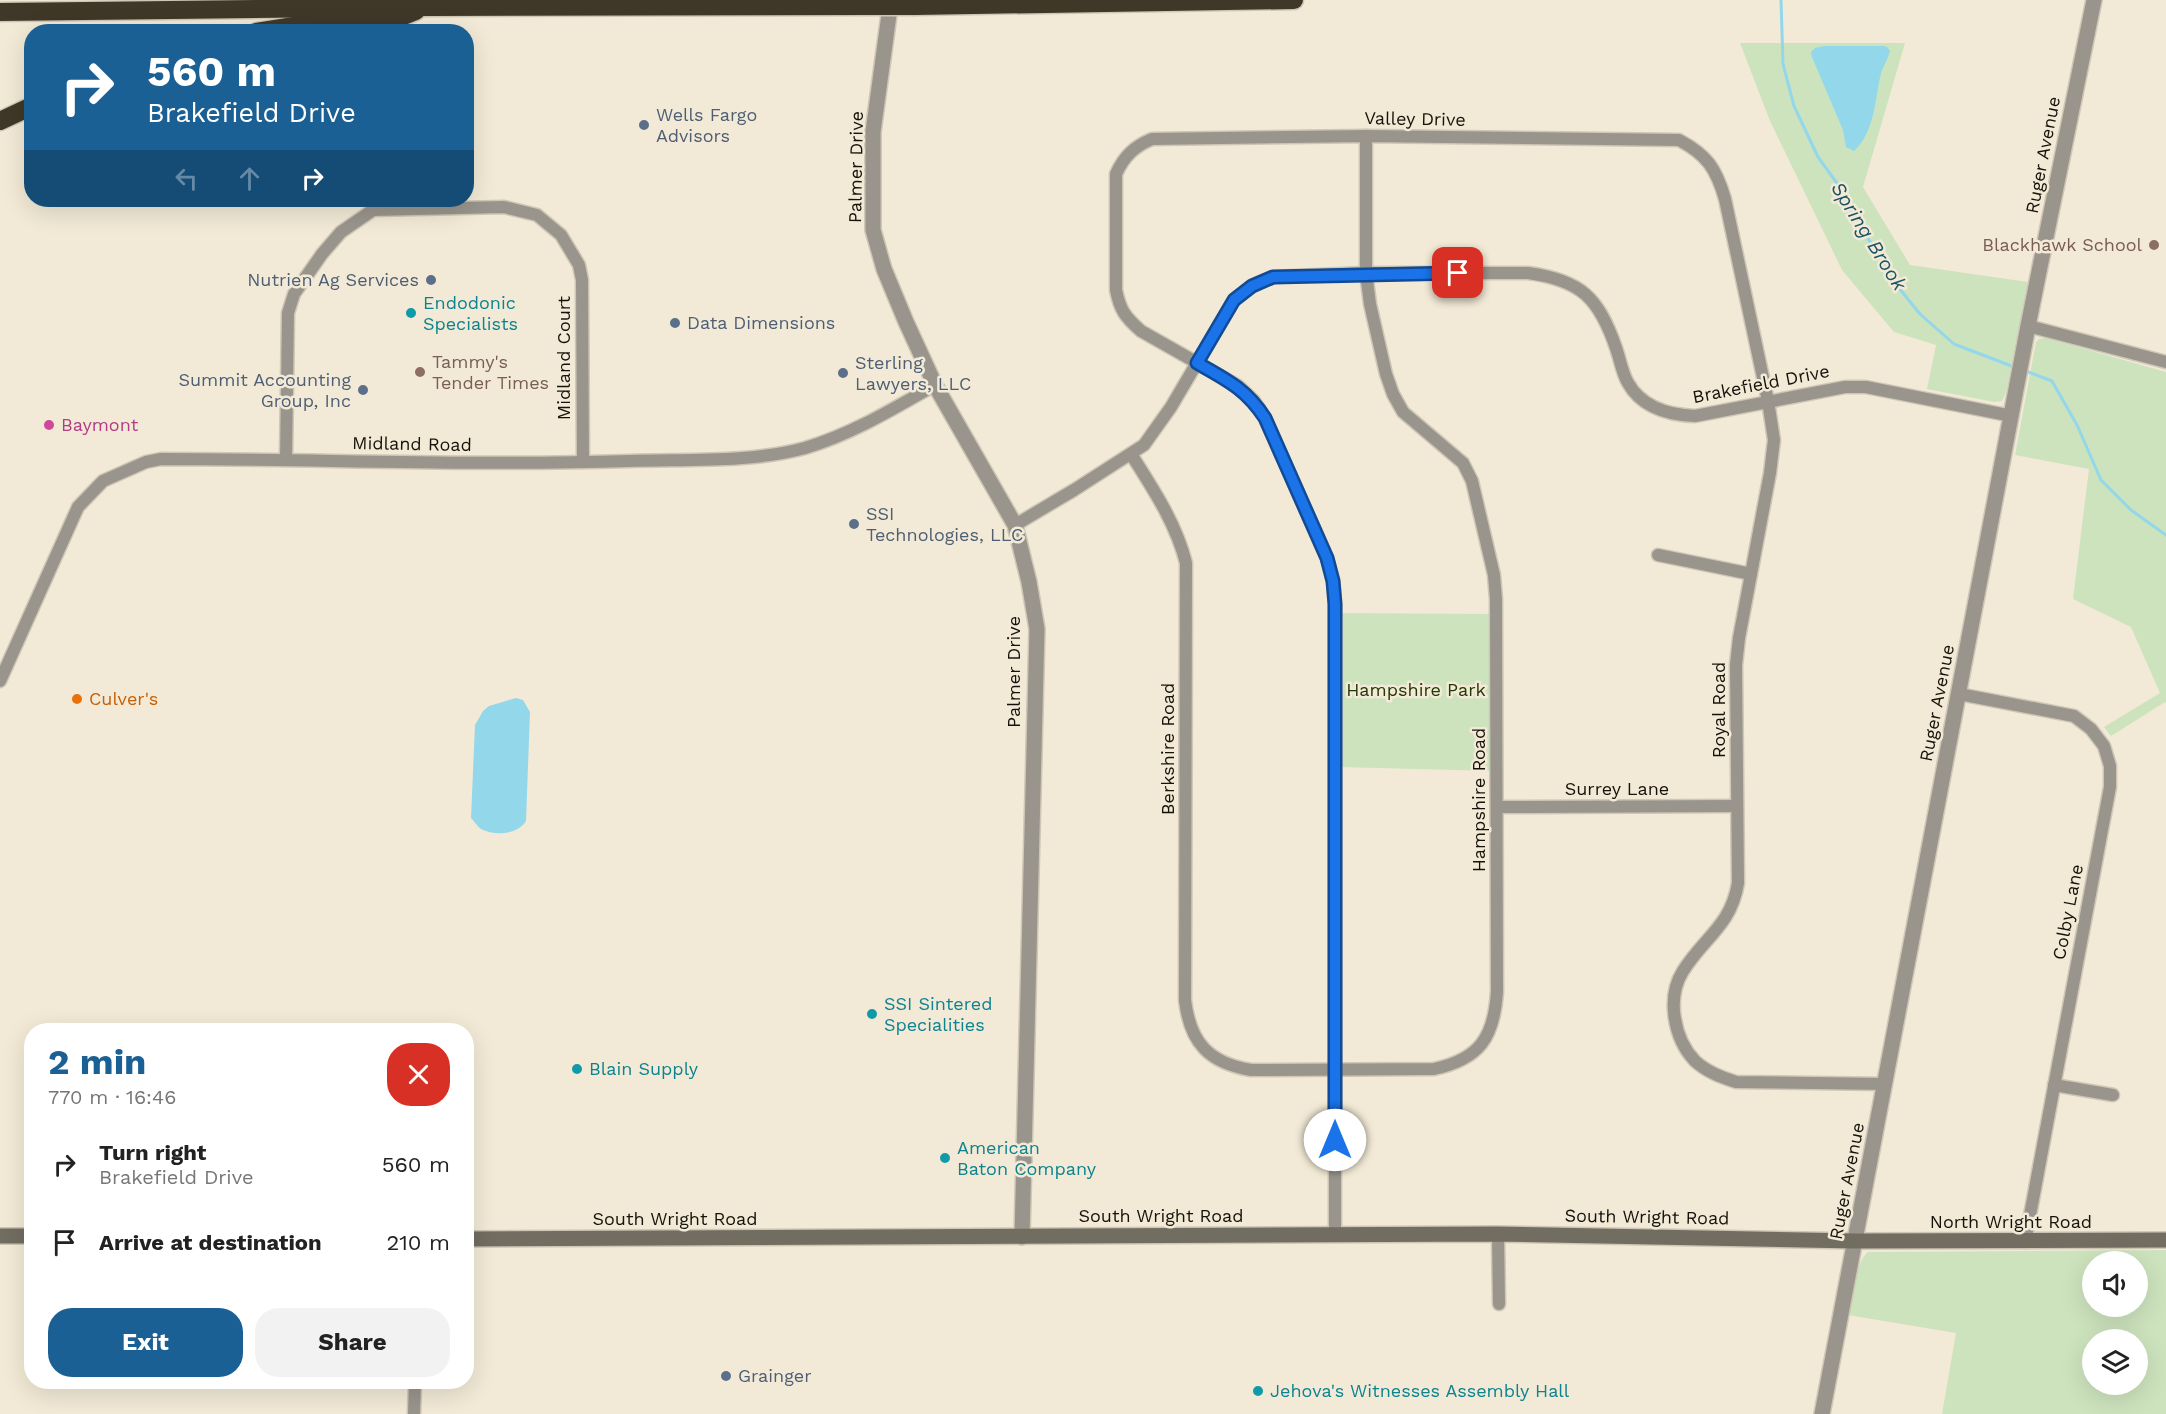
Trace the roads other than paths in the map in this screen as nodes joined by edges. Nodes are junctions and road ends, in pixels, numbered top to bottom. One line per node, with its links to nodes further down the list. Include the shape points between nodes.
1 (891, 0): 15 (street, Palmer Drive, via 873,132 873,230 884,269)
2 (1294, 0): 4 (highway, bridge)
3 (2094, 0): 12 (street, Ruger Avenue)
4 (427, 7): 5 (highway); 6 (highway, via 388,22)
5 (0, 12)
6 (341, 24)
7 (24, 110): 8 (highway)
8 (2, 120)
9 (1366, 136): 10 (street, Valley Drive, via 1679,140); 11 (street, Hampshire Road); 14 (street, Valley Drive, via 1152,139 1128,153 1116,174 1119,306 1140,330)
10 (1701, 154): 16 (street, Royal Road, via 1718,177 1725,199)
11 (1366, 273): 14 (street, Brakefield Drive, via 1273,277 1252,286 1234,300); 16 (street, Brakefield Drive, via 1552,276 1592,300 1606,319 1628,383 1657,410 1695,416); 27 (street, Hampshire Road, via 1380,351 1393,394 1403,412 1463,463 1478,502 1496,599)
12 (2028, 326): 13 (street); 17 (street, Ruger Avenue)
13 (2166, 362)
14 (1197, 363): 18 (street, Brakefield Drive, via 1171,408 1144,445); 28 (street, via 1238,386 1265,418 1327,558 1333,581)
15 (935, 385): 20 (street, Midland Road, via 860,428 796,450 750,457); 21 (street, Palmer Drive)
16 (1768, 402): 17 (street, Brakefield Drive, via 1827,389 1866,387); 23 (street, Royal Road, via 1774,440)
17 (2012, 416): 25 (street, Ruger Avenue)
18 (1131, 454): 21 (street, Brakefield Drive); 28 (street, Berkshire Road, via 1173,525 1186,563 1187,1017 1206,1052 1230,1066 1251,1070)
19 (286, 459): 20 (street, Midland Road); 20 (street, Midland Court, via 288,313 294,294 341,232 373,210 504,207 537,215 561,235 579,265); 24 (street, Midland Road, via 154,460 103,481 78,507)
20 (583, 462)
21 (1015, 525): 36 (street, Palmer Drive, via 1036,629)
22 (1658, 555): 23 (street)
23 (1750, 574): 26 (street, Royal Road, via 1736,665)
24 (0, 681)
25 (1959, 694): 29 (street, Ruger Avenue); 30 (street, Colby Lane, via 2074,717 2091,729 2104,746 2110,766 2110,787)
26 (1737, 806): 27 (street, Surrey Lane); 29 (street, Royal Road, via 1735,900 1682,972 1674,995 1674,1018 1681,1041 1695,1060 1714,1074 1736,1082)
27 (1497, 807): 28 (street, Hampshire Road, via 1497,992 1489,1032 1467,1058 1452,1065 1434,1069)
28 (1335, 1069): 33 (street)
29 (1885, 1084): 39 (street, Ruger Avenue)
30 (2054, 1085): 31 (street); 40 (street, Colby Lane)
31 (2113, 1095)
32 (1497, 1234): 33 (main road, South Wright Road); 39 (main road, South Wright Road); 41 (street)
33 (1335, 1235): 36 (main road, South Wright Road)
34 (0, 1236): 35 (main road)
35 (24, 1236)
36 (1022, 1237): 37 (main road, South Wright Road)
37 (474, 1239)
38 (2166, 1240): 40 (main road, North Wright Road)
39 (1855, 1241): 40 (main road, North Wright Road); 44 (street, Ruger Avenue)
40 (2025, 1242)
41 (1499, 1304)
42 (415, 1389): 43 (street)
43 (414, 1414)
44 (1822, 1414)

